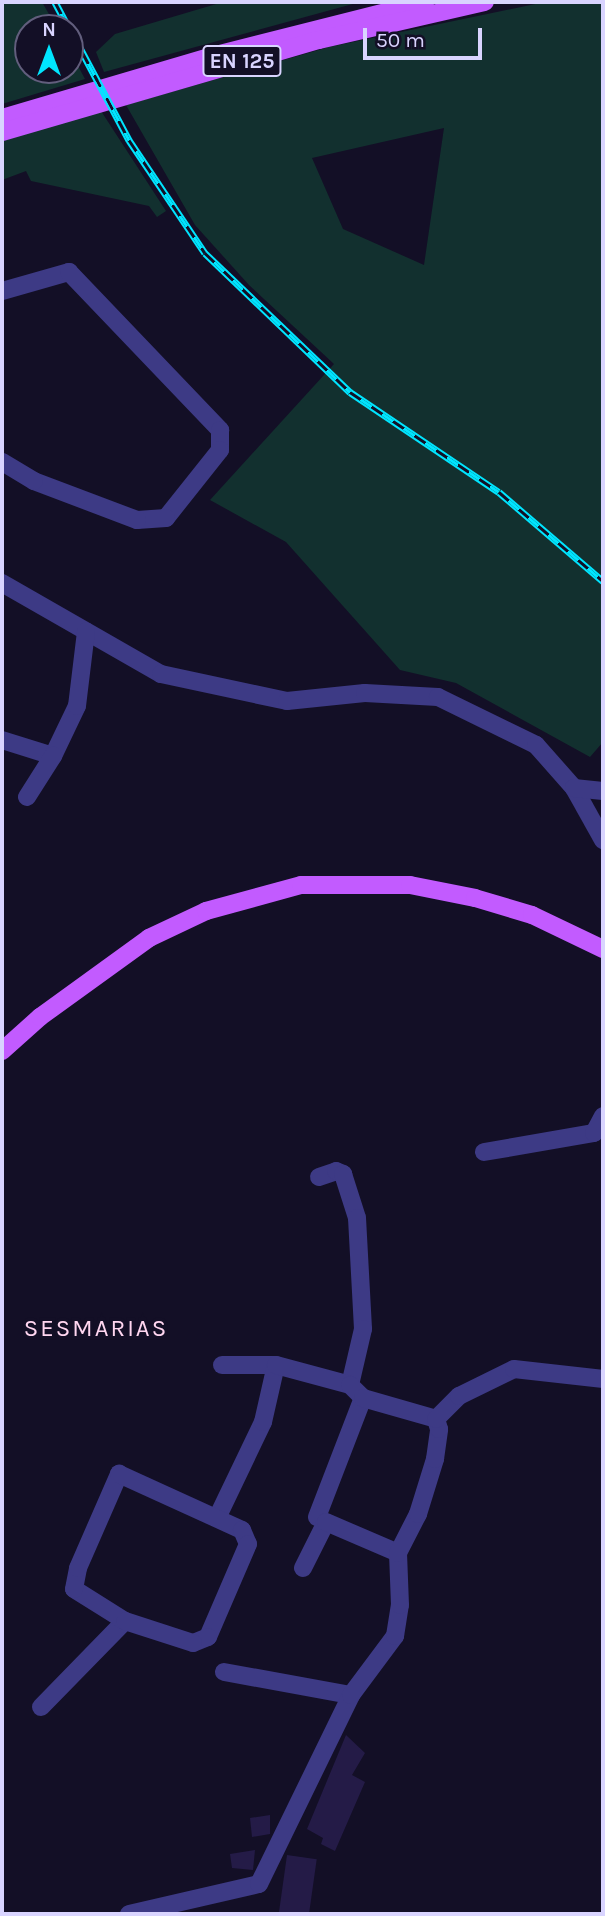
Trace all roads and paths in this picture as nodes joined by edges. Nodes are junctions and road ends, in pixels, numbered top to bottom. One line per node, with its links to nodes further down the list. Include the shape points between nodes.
1 (425, 2): 3 (main road, EN 125, via 225,52)
2 (485, 2): 4 (main road, EN 125, via 306,43)
3 (2, 118)
4 (2, 132)
5 (2, 291): 6 (street, via 69,272 219,430 219,450 166,518 137,520 34,481)
6 (2, 462)
7 (2, 583): 8 (street)
8 (86, 632): 10 (street, via 76,706); 11 (street, via 161,674 227,691 287,701 365,693 438,697 536,745)
9 (2, 740): 10 (street)
10 (53, 756): 13 (street)
11 (574, 788): 12 (street); 14 (street)
12 (603, 791)
13 (27, 797)
14 (603, 839)
15 (603, 949): 16 (main road, via 532,915 449,893 364,882 301,886 206,911 149,938 59,1002)
16 (2, 1051)
17 (603, 1116): 18 (street, via 594,1133)
18 (484, 1152)
19 (319, 1177): 23 (street, via 337,1171 343,1174 357,1218 363,1329)
20 (222, 1365): 21 (street)
21 (276, 1365): 23 (street); 27 (street, via 263,1422)
22 (603, 1379): 25 (street, via 514,1369 459,1396)
23 (350, 1385): 24 (street)
24 (363, 1398): 25 (street); 26 (street)
25 (436, 1419): 28 (street, via 435,1459 418,1514)
26 (317, 1517): 28 (street); 29 (street)
27 (217, 1518): 30 (street, via 242,1530 248,1545 208,1637 193,1643); 30 (street, via 118,1474 78,1567 74,1589)
28 (398, 1553): 32 (street, via 400,1605 395,1636)
29 (303, 1568)
30 (125, 1621): 33 (street)
31 (224, 1672): 32 (street)
32 (351, 1695): 34 (street, via 259,1885)
33 (41, 1707)
34 (129, 1914)

